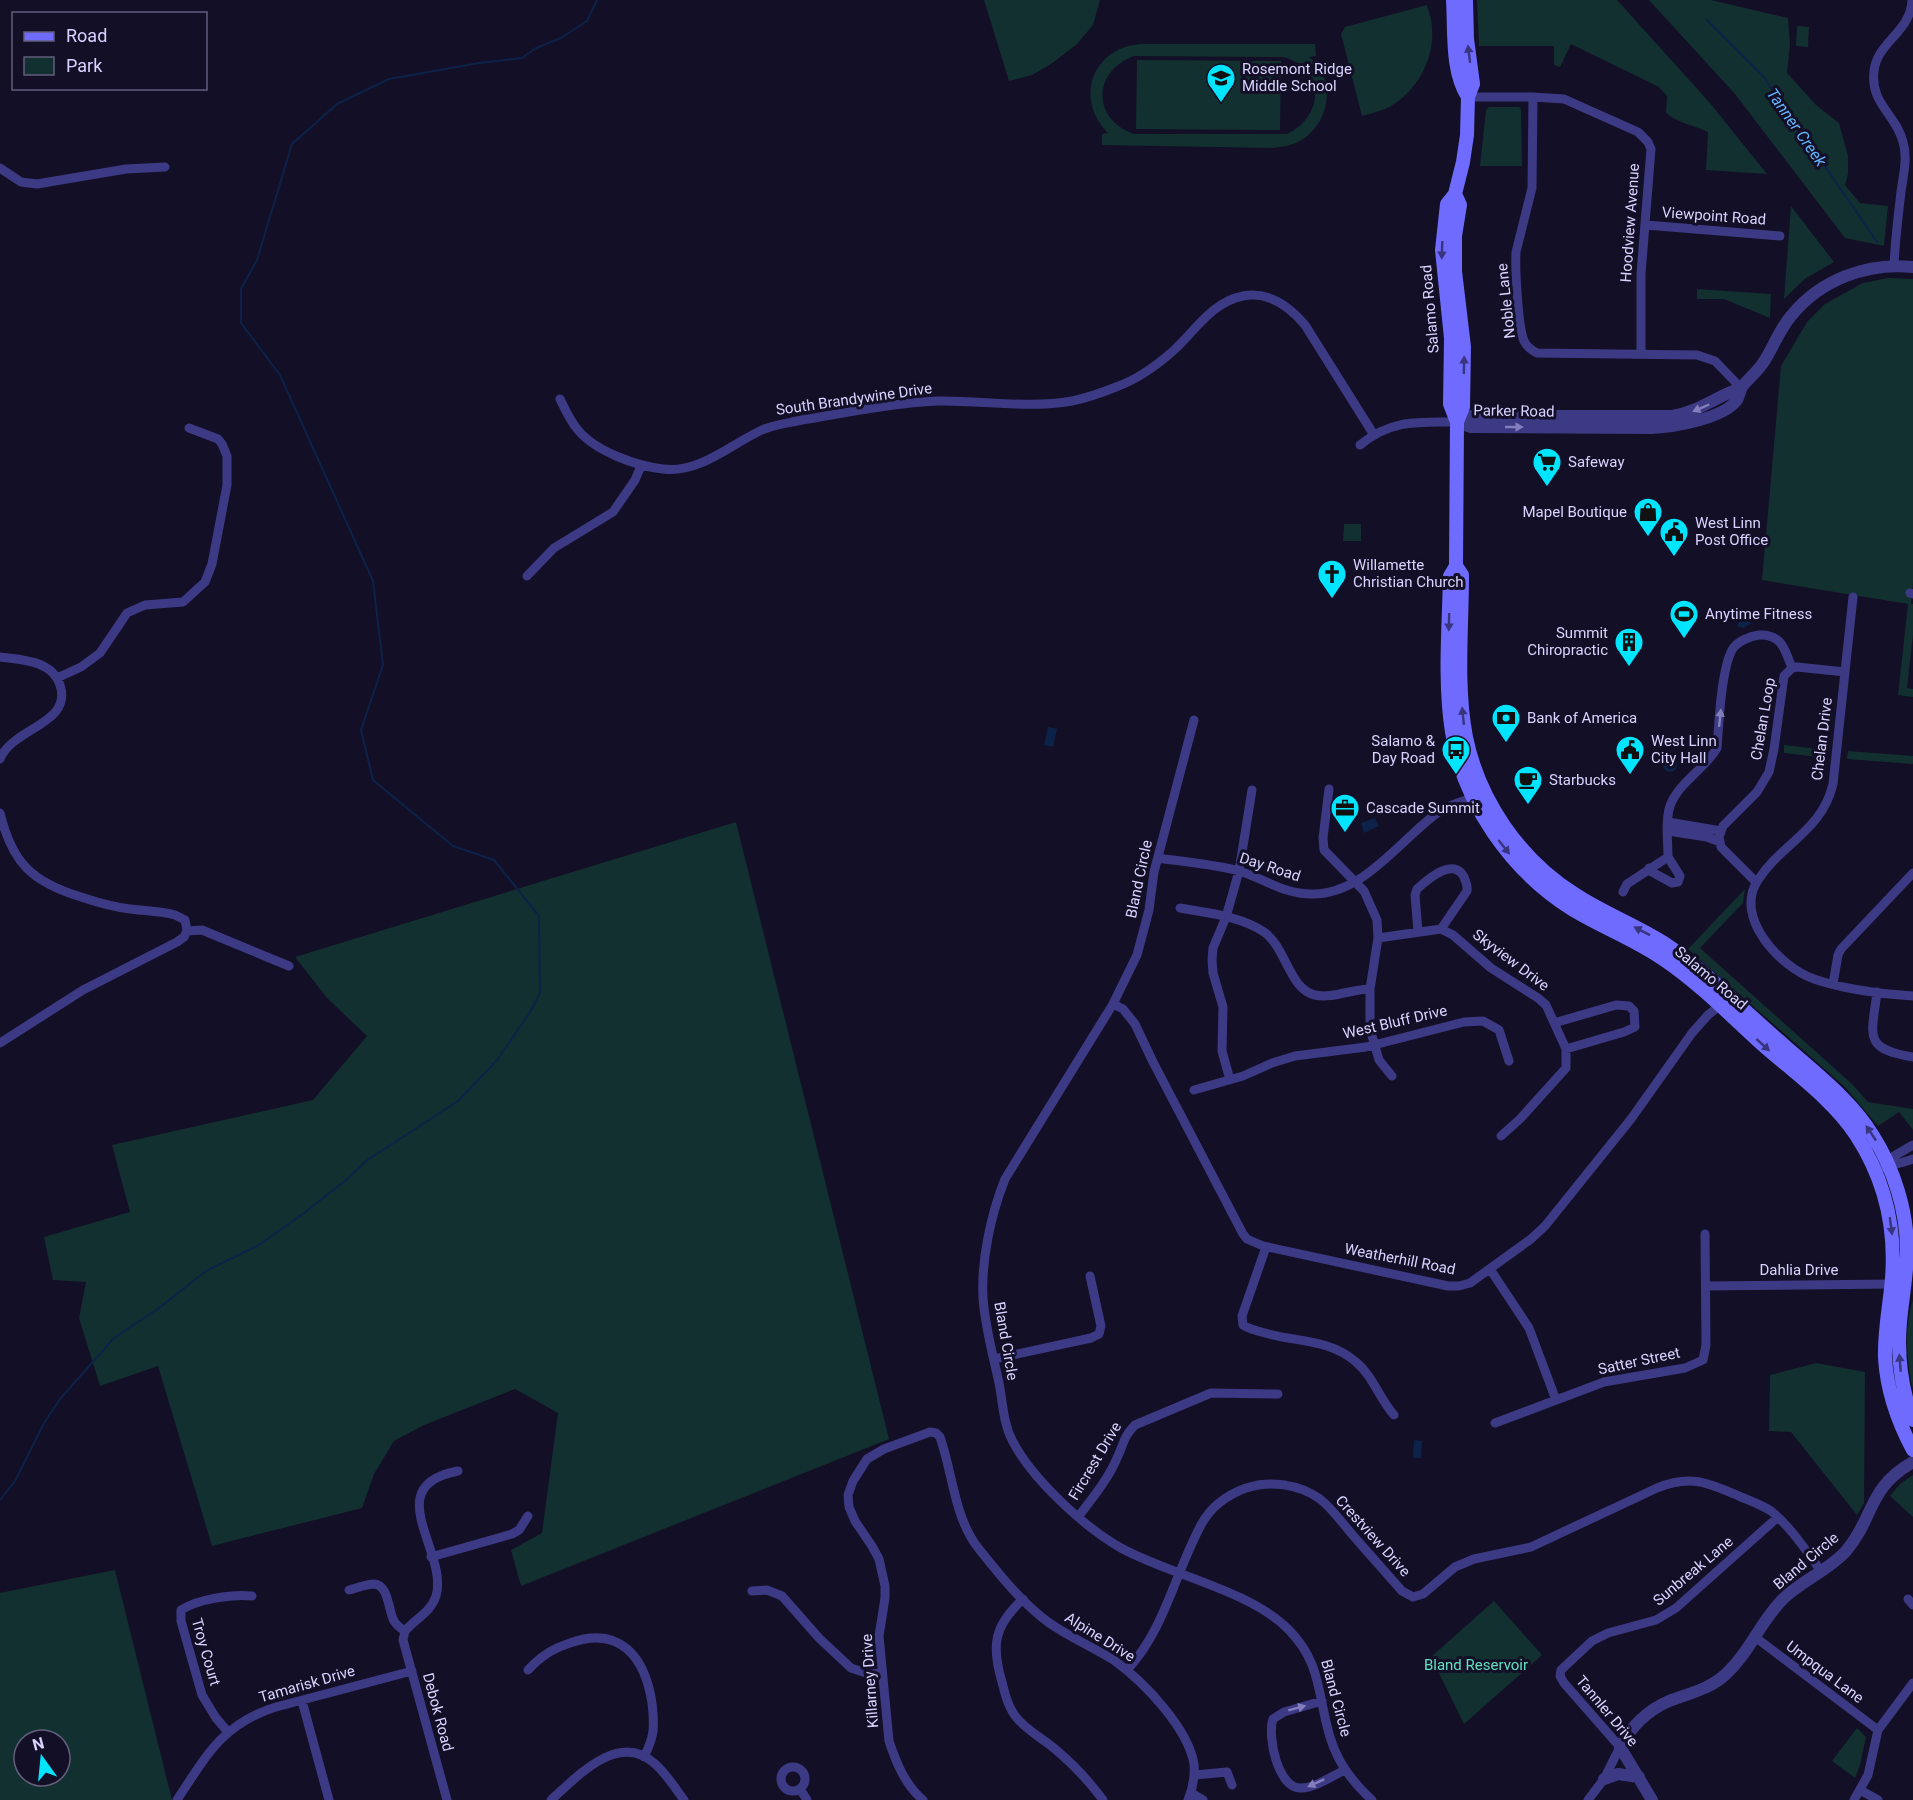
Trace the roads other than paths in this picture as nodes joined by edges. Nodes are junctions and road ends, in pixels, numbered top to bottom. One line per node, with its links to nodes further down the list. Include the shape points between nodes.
1 (1454, 0): 5 (main road, Salamo Road, via 1458,69)
2 (1466, 0): 5 (main road, Salamo Road, one-way to 2, via 1473,84)
3 (1912, 0): 10 (street, via 1908,18 1882,50 1873,73 1877,97 1897,126 1904,147)
4 (1533, 96): 5 (street, Hoodview Avenue); 8 (street, Hoodview Avenue, via 1564,99 1646,139 1650,149); 12 (street, Noble Lane, via 1532,188 1515,262 1523,339 1537,353)
5 (1468, 97): 15 (main road, Salamo Road, via 1466,150 1455,195 1447,204 1442,250 1450,332 1450,404)
6 (165, 166): 7 (street, via 37,184 21,182)
7 (0, 168)
8 (1646, 225): 9 (street, Viewpoint Road); 12 (street, Hoodview Avenue)
9 (1780, 236)
10 (1894, 266): 11 (street, Parker Road); 13 (street, Parker Road, via 1847,275 1811,296 1786,322 1761,366)
11 (1913, 267)
12 (1641, 354): 13 (street, Noble Lane, via 1705,356 1720,365)
13 (1741, 388): 15 (street, Parker Road, via 1737,401 1708,417 1678,426 1471,427)
14 (560, 399): 19 (street, South Brandywine Drive, via 588,440)
15 (1457, 422): 17 (street, via 1407,422); 30 (main road, Salamo Road, via 1456,566 1462,575 1461,682 1464,725)
16 (189, 428): 25 (street, via 218,439 227,456 227,485 205,582 183,602 145,605 127,613 100,653)
17 (1374, 435): 18 (street); 19 (street, South Brandywine Drive, via 1294,312 1264,296 1246,296 1230,299 1215,309 1173,351 1141,375 1090,397 1051,403 918,402 770,427 692,466 665,470)
18 (1359, 445)
19 (641, 466): 20 (street, via 636,480 613,512 554,548)
20 (527, 576)
21 (1853, 597): 24 (street, Chelan Drive)
22 (0, 657): 25 (street, via 41,665)
23 (1792, 668): 24 (street, Chelan Loop); 32 (street, Chelan Loop, one-way to 23, via 1675,796 1717,748 1732,648 1758,635 1770,636 1784,645); 33 (street, Chelan Loop, via 1784,676 1769,772 1757,792)
24 (1845, 672): 41 (street, Chelan Drive, via 1830,797 1810,828)
25 (57, 678): 27 (street, via 62,697 58,711 13,741)
26 (1194, 720): 36 (street, Bland Circle)
27 (0, 759)
28 (1329, 789): 40 (street, via 1324,850)
29 (1252, 790): 38 (street)
30 (1480, 794): 40 (street, Day Road, via 1443,809 1380,865); 54 (main road, Salamo Road, via 1528,856 1549,876 1577,896 1668,946 1694,966)
31 (0, 813): 46 (street, via 16,856 43,882 112,905 176,915 185,920)
32 (1668, 826): 33 (street); 34 (street); 35 (street, Chelan Loop)
33 (1720, 831): 34 (street)
34 (1720, 842): 41 (street)
35 (1668, 857): 37 (street); 37 (street, Chelan Loop, via 1680,876 1678,882 1672,883)
36 (1158, 858): 38 (street, Day Road); 55 (street, Bland Circle, via 1137,955)
37 (1649, 868): 42 (street, via 1627,884)
38 (1239, 871): 40 (street, Day Road, via 1300,894 1320,894); 44 (street)
39 (1913, 873): 50 (street, via 1841,950)
40 (1355, 881): 48 (street, via 1373,908)
41 (1756, 882): 50 (street, via 1751,915 1759,933 1801,974)
42 (1623, 892)
43 (1180, 908): 44 (street)
44 (1226, 917): 51 (street, via 1256,927 1271,938 1306,991 1322,995); 63 (street, via 1212,960 1223,1007 1222,1051)
45 (1442, 929): 47 (street); 47 (street, via 1467,891 1460,870 1454,867 1417,889); 56 (street, Skyview Drive, via 1491,968 1538,998)
46 (187, 931): 49 (street, via 202,930); 57 (street, via 177,942 83,990)
47 (1418, 932): 48 (street)
48 (1378, 938): 51 (street)
49 (289, 966)
50 (1833, 984): 52 (street)
51 (1370, 989): 58 (street)
52 (1877, 992): 53 (street); 60 (street, via 1874,1040 1882,1050)
53 (1913, 996)
54 (1724, 1002): 68 (main road, Salamo Road, via 1831,1106); 71 (street, Weatherhill Road, via 1692,1033 1631,1119 1545,1226)
55 (1113, 1004): 70 (street, Weatherhill Road, via 1123,1009 1135,1024 1243,1234); 75 (street, Bland Circle, via 1005,1179 994,1205 983,1297)
56 (1554, 1023): 59 (street, Skyview Drive); 59 (street, via 1616,1005 1629,1006 1634,1011 1635,1027)
57 (0, 1043)
58 (1374, 1045): 61 (street, West Bluff Drive, via 1464,1022 1483,1021 1499,1030); 62 (street, via 1379,1060); 63 (street, West Bluff Drive, via 1295,1056)
59 (1566, 1049): 65 (street, via 1568,1063 1564,1071)
60 (1913, 1058)
61 (1509, 1061)
62 (1392, 1076)
63 (1230, 1080): 64 (street, West Bluff Drive)
64 (1194, 1090)
65 (1501, 1136)
66 (1913, 1145): 68 (street)
67 (1913, 1159): 68 (street)
68 (1881, 1167): 73 (main road, Salamo Road, one-way to 73, via 1892,1226); 79 (main road, Salamo Road, one-way to 68, via 1899,1358 1906,1239 1900,1203)
69 (1705, 1233): 74 (street, Satter Street)
70 (1266, 1247): 71 (street, Weatherhill Road, via 1448,1286 1470,1283); 78 (street, via 1242,1316 1243,1324 1279,1337 1336,1348 1366,1372)
71 (1490, 1269): 77 (street, via 1529,1328)
72 (1090, 1276): 75 (street, via 1100,1334)
73 (1892, 1284): 74 (street, Dahlia Drive); 82 (main road, Salamo Road, via 1885,1328 1886,1367 1894,1405)
74 (1706, 1286): 77 (street, Satter Street, via 1703,1360 1685,1368 1610,1380)
75 (994, 1359): 86 (street, Bland Circle, via 1000,1402 1012,1439 1033,1470)
76 (1278, 1394): 86 (street, Fircrest Drive, via 1211,1393 1135,1425 1125,1435 1117,1458)
77 (1556, 1400): 80 (street, Satter Street)
78 (1394, 1415)
79 (1913, 1420)
80 (1496, 1423)
81 (936, 1433): 94 (street, Alpine Drive, via 970,1537); 101 (street, Killarney Drive, via 925,1433 867,1459 848,1495 855,1521 879,1559 885,1586 879,1636)
82 (1913, 1450)
83 (1913, 1462): 89 (street, Bland Circle, via 1884,1484 1854,1539 1842,1555)
84 (458, 1471): 88 (street, via 433,1480 421,1496 420,1516)
85 (528, 1516): 88 (street, via 512,1534)
86 (1078, 1517): 90 (street, Bland Circle, via 1121,1548)
87 (1778, 1517): 89 (street, Crestview Drive); 90 (street, Crestview Drive, via 1713,1485 1688,1480 1669,1484 1531,1547 1455,1567 1413,1598 1402,1591 1320,1499 1294,1486 1268,1484 1240,1490 1218,1503 1201,1524); 99 (street, Sunbreak Lane, via 1676,1608 1656,1620 1592,1641)
88 (431, 1557): 95 (street, via 437,1579 435,1598)
89 (1821, 1571): 96 (street, Bland Circle, via 1783,1599)
90 (1180, 1574): 98 (street, Crestview Drive, via 1154,1633); 104 (street, Bland Circle, via 1267,1612 1286,1627 1310,1657)
91 (350, 1590): 95 (street, via 371,1584 380,1586 396,1625)
92 (752, 1591): 101 (street, via 767,1590 782,1596 850,1668)
93 (252, 1596): 106 (street, Troy Court, via 223,1597 181,1610 202,1695)
94 (1023, 1599): 98 (street, Alpine Drive, via 1046,1621); 124 (street, via 1003,1621 996,1637 998,1668 1007,1699 1016,1718 1069,1761)
95 (405, 1631): 100 (street, Debok Road, via 403,1640)
96 (1755, 1637): 105 (street, Umpqua Lane); 107 (street, Bland Circle, via 1722,1678 1654,1709)
97 (528, 1670): 108 (street, via 541,1656 578,1640 605,1638 624,1647 639,1661 650,1687 653,1730)
98 (1127, 1670): 110 (street, Alpine Drive, via 1177,1726 1190,1752)
99 (1561, 1670): 107 (street, Tannler Drive, via 1564,1683)
100 (412, 1671): 103 (street, Tamarisk Drive); 119 (street, Debok Road)
101 (882, 1673): 123 (street, Killarney Drive, via 889,1741 908,1783)
102 (1913, 1683): 105 (street)
103 (302, 1701): 106 (street, Tamarisk Drive, via 261,1711); 118 (street)
104 (1322, 1701): 109 (street, Bland Circle, via 1329,1735); 109 (street, one-way to 104, via 1297,1788 1288,1782 1277,1761 1270,1734 1273,1719)
105 (1878, 1730): 115 (street, via 1872,1765)
106 (228, 1732): 117 (street, Tamarisk Drive)
107 (1620, 1747): 111 (street, Tannler Drive); 112 (street, Bland Circle)
108 (644, 1757): 120 (street, via 622,1753 601,1759); 121 (street, via 659,1768)
109 (1345, 1770): 126 (street, Bland Circle)
110 (1194, 1775): 113 (street, via 1227,1772); 116 (street, Alpine Drive)
111 (1639, 1777): 112 (street, via 1618,1774); 128 (street, Tannler Drive)
112 (1604, 1779): 127 (street, Bland Circle)
113 (1232, 1785)
114 (800, 1788): 122 (street)
115 (1860, 1790): 129 (street); 130 (street)
116 (1190, 1796): 125 (street)
117 (177, 1800)
118 (329, 1800)
119 (447, 1800)
120 (551, 1800)
121 (684, 1800)
122 (807, 1800)
123 (923, 1800)
124 (1102, 1800)
125 (1203, 1800)
126 (1372, 1800)
127 (1588, 1800)
128 (1652, 1800)
129 (1854, 1800)
130 (1878, 1800)

